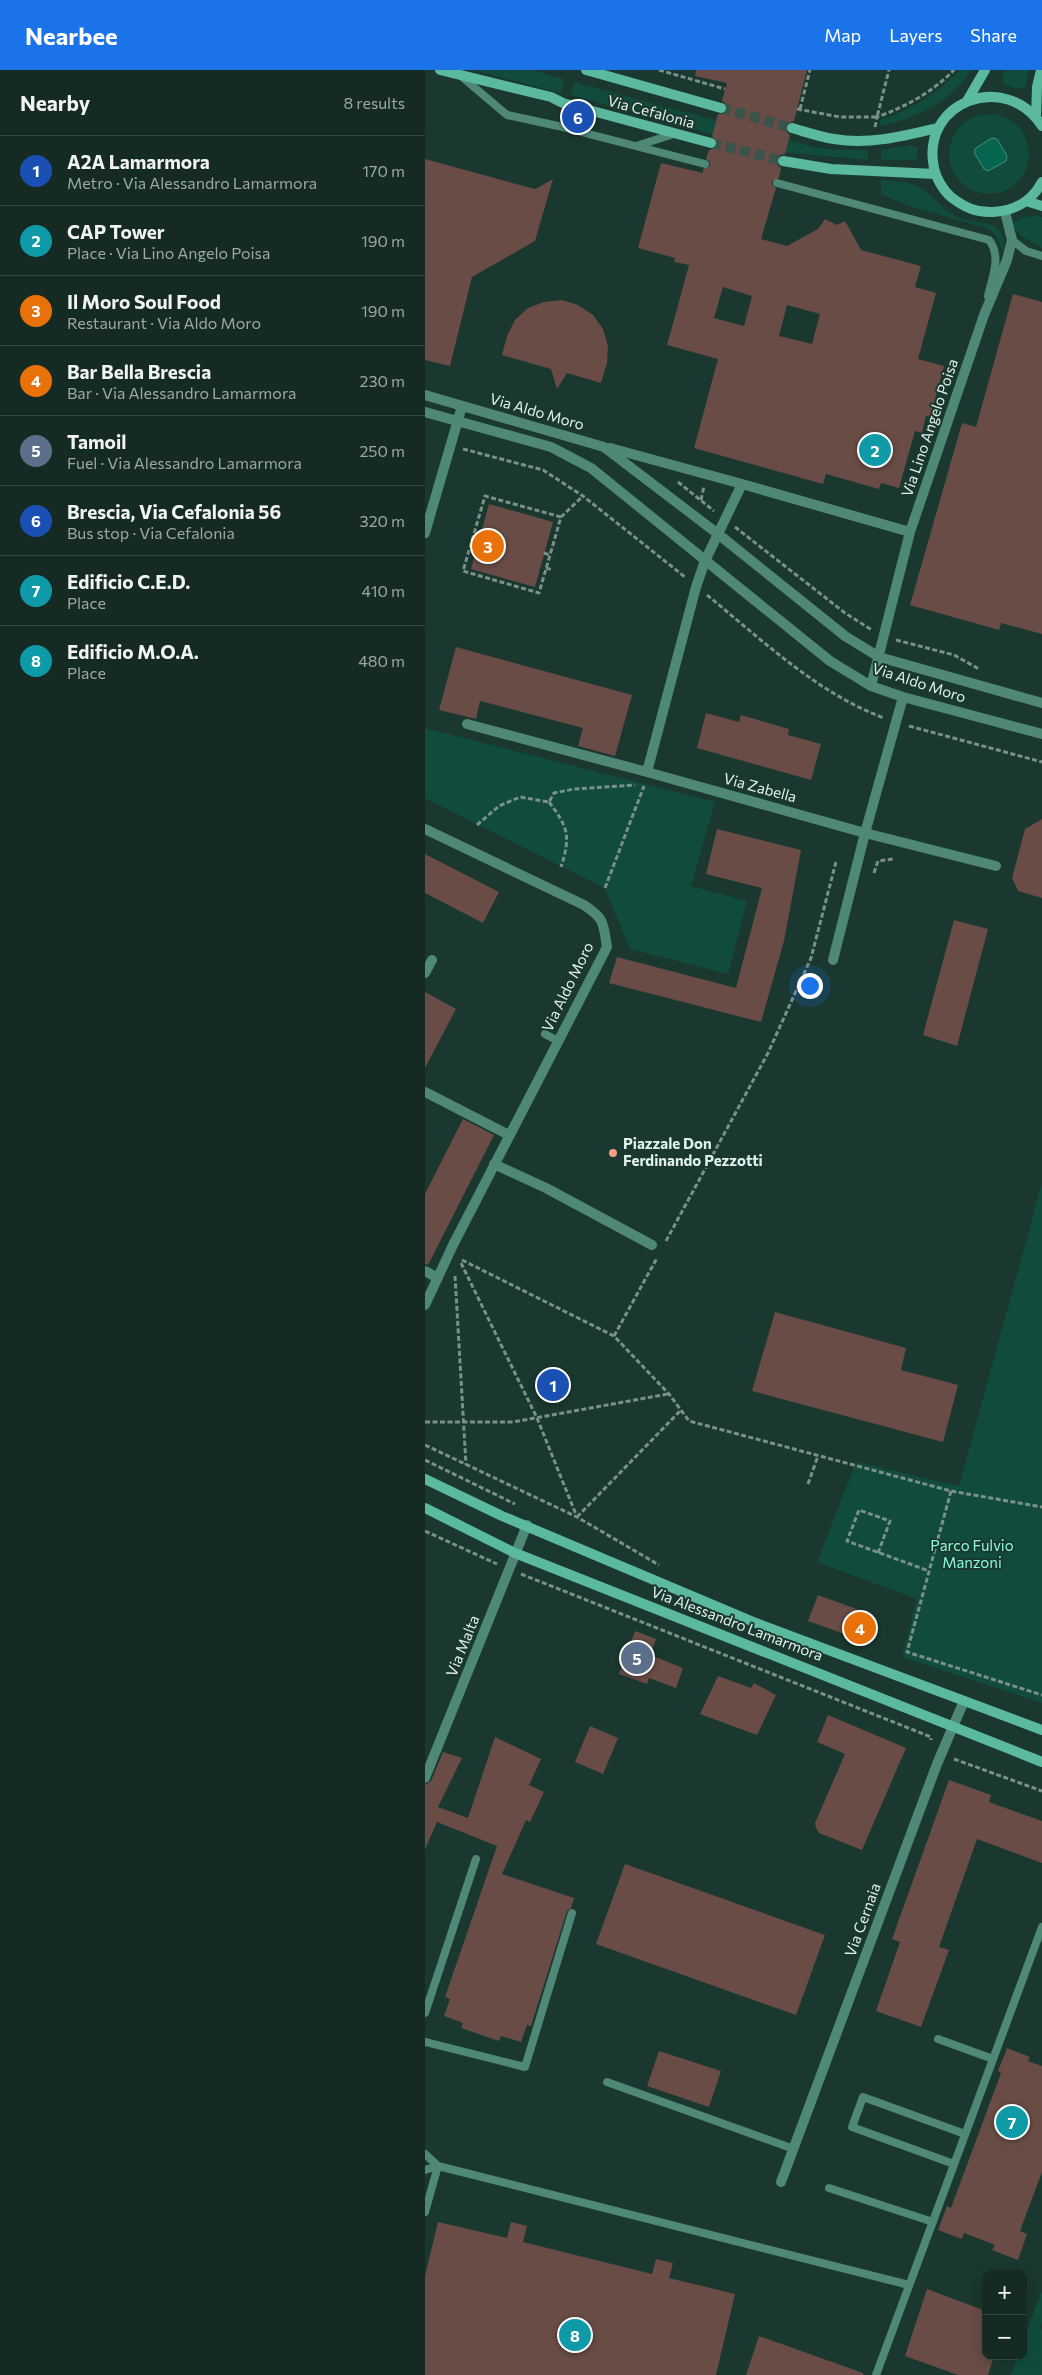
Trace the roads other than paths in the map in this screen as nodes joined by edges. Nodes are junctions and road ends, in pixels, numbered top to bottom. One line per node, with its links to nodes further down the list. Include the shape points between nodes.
1 (440, 70): 5 (main road, Via Cefalonia)
2 (586, 70): 7 (main road, Via Cefalonia)
3 (985, 70): 6 (main road)
4 (1041, 70): 8 (main road, via 1037,87)
5 (461, 76): 11 (main road, Via Cefalonia, via 551,97); 13 (lane, via 507,116)
6 (967, 101): 8 (main road, via 985,96 1004,97 1022,104); 10 (main road, via 950,112)
7 (721, 108)
8 (1039, 122)
9 (792, 128): 10 (main road, via 835,139 875,141)
10 (938, 128): 16 (main road, via 933,143)
11 (675, 133): 12 (main road, Via Cefalonia); 13 (lane)
12 (711, 143)
13 (636, 146): 15 (lane)
14 (783, 161): 16 (main road, via 831,169)
15 (705, 164)
16 (935, 174): 21 (main road, via 946,193 963,206 983,213)
17 (1042, 182): 19 (main road)
18 (777, 184): 24 (lane, via 989,240 997,257)
19 (1026, 201): 20 (main road); 21 (main road)
20 (1042, 206)
21 (1005, 212): 22 (street, Via Lino Angelo Poisa)
22 (1012, 240): 23 (lane, via 1027,251); 24 (street, Via Lino Angelo Poisa)
23 (1042, 256)
24 (984, 315): 32 (street, Via Lino Angelo Poisa)
25 (425, 395): 26 (street, Via Aldo Moro)
26 (462, 406): 28 (street); 29 (street, Via Aldo Moro)
27 (425, 412): 28 (street, Via Aldo Moro)
28 (457, 421): 31 (street); 34 (street, Via Aldo Moro, via 551,447 591,468)
29 (604, 447): 30 (street, Via Aldo Moro); 33 (street, Via Aldo Moro)
30 (743, 484): 32 (street, Via Aldo Moro); 33 (street)
31 (425, 532)
32 (910, 532): 35 (street, Via Lino Angelo Poisa)
33 (718, 534): 34 (street); 35 (street, Via Aldo Moro, via 845,636)
34 (705, 561): 36 (street, Via Aldo Moro, via 830,661); 41 (street, via 690,605)
35 (879, 657): 36 (street, Via Lino Angelo Poisa); 38 (street, Via Aldo Moro)
36 (871, 686): 37 (street, Via Aldo Moro)
37 (903, 696): 40 (street, Via Aldo Moro); 43 (street)
38 (1042, 703)
39 (467, 724): 41 (street, Via Zabella)
40 (1042, 734)
41 (647, 772): 43 (street, Via Zabella)
42 (425, 829): 49 (street, Via Aldo Moro, via 599,915 607,947)
43 (865, 833): 44 (street, Via Zabella); 46 (street)
44 (996, 866)
45 (432, 960): 47 (street)
46 (833, 960)
47 (425, 973)
48 (545, 1034): 49 (lane)
49 (558, 1041): 51 (street, Via Aldo Moro)
50 (425, 1092): 51 (street)
51 (509, 1135): 52 (street, Via Aldo Moro)
52 (494, 1164): 53 (street); 55 (street, Via Aldo Moro)
53 (656, 1247)
54 (425, 1271): 55 (street)
55 (438, 1278): 56 (street, Via Aldo Moro)
56 (425, 1305)
57 (425, 1478): 59 (main road, Via Alessandro Lamarmora)
58 (425, 1508): 60 (main road, Via Alessandro Lamarmora)
59 (527, 1526): 60 (street, Via Malta); 61 (main road, Via Alessandro Lamarmora, via 756,1623)
60 (515, 1553): 62 (main road, Via Alessandro Lamarmora); 65 (street, Via Malta)
61 (964, 1701): 62 (street, Via Cernaia); 63 (main road, Via Alessandro Lamarmora)
62 (954, 1726): 64 (main road, Via Alessandro Lamarmora); 75 (street, Via Cernaia)
63 (1042, 1730)
64 (1042, 1762)
65 (425, 1778)
66 (476, 1859): 69 (lane)
67 (572, 1912): 71 (lane, via 525,2067)
68 (1042, 1927): 72 (lane)
69 (425, 2013)
70 (938, 2039): 72 (lane)
71 (425, 2042)
72 (993, 2059): 74 (lane)
73 (607, 2082): 75 (lane)
74 (965, 2134): 77 (lane); 77 (lane, via 863,2097 852,2127)
75 (794, 2149): 80 (street, Via Cernaia)
76 (425, 2154): 78 (lane)
77 (954, 2164): 83 (lane)
78 (438, 2166): 79 (lane); 82 (lane); 84 (lane)
79 (425, 2170)
80 (781, 2182)
81 (829, 2188): 83 (lane)
82 (425, 2212)
83 (933, 2222): 84 (lane)
84 (909, 2285): 85 (lane)
85 (876, 2375)

